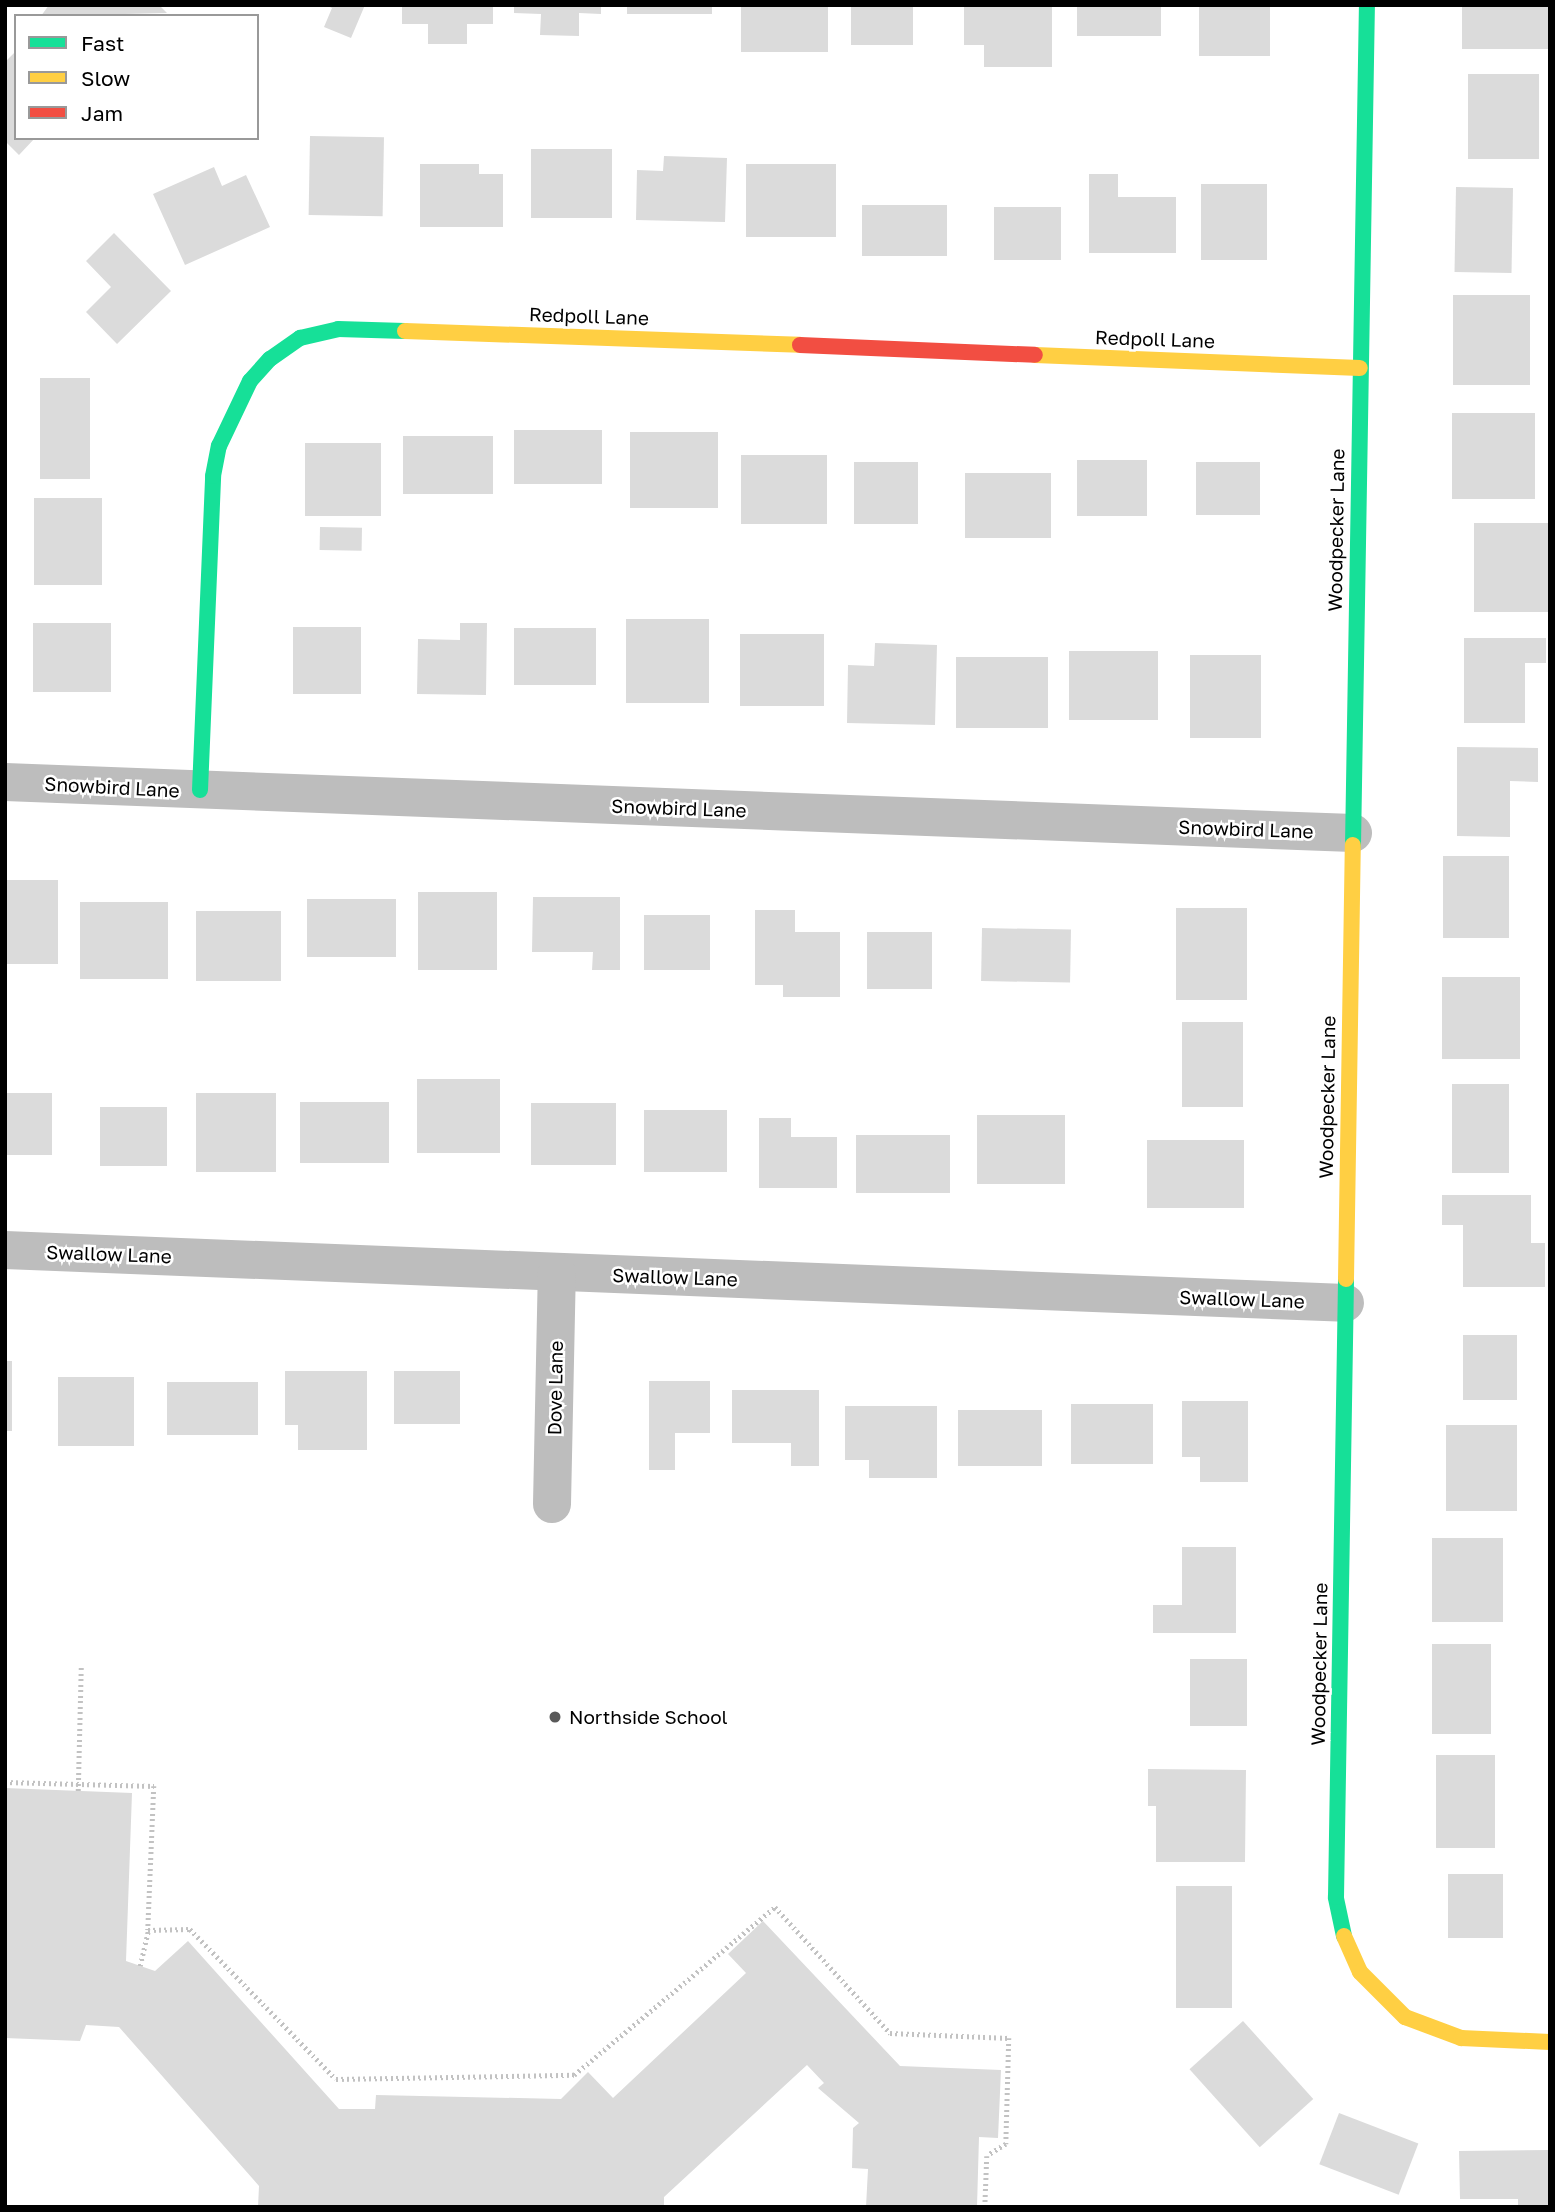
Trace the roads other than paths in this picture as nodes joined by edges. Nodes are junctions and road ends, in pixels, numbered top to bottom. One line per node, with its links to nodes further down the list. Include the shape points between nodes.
1 (1367, 5): 2 (street, Woodpecker Lane)
2 (1360, 368): 4 (street, Redpoll Lane, via 465,331 338,329 300,338 270,359 250,381 219,446 213,476); 5 (street, Woodpecker Lane)
3 (5, 782): 4 (street, Snowbird Lane)
4 (200, 790): 5 (street, Snowbird Lane)
5 (1353, 833): 8 (street, Woodpecker Lane)
6 (5, 1250): 7 (street, Swallow Lane)
7 (557, 1273): 8 (street, Swallow Lane); 9 (street, Dove Lane)
8 (1345, 1303): 10 (street, Woodpecker Lane, via 1336,1897 1340,1927 1360,1972 1405,2017 1461,2038)
9 (552, 1504)
10 (1550, 2042)

